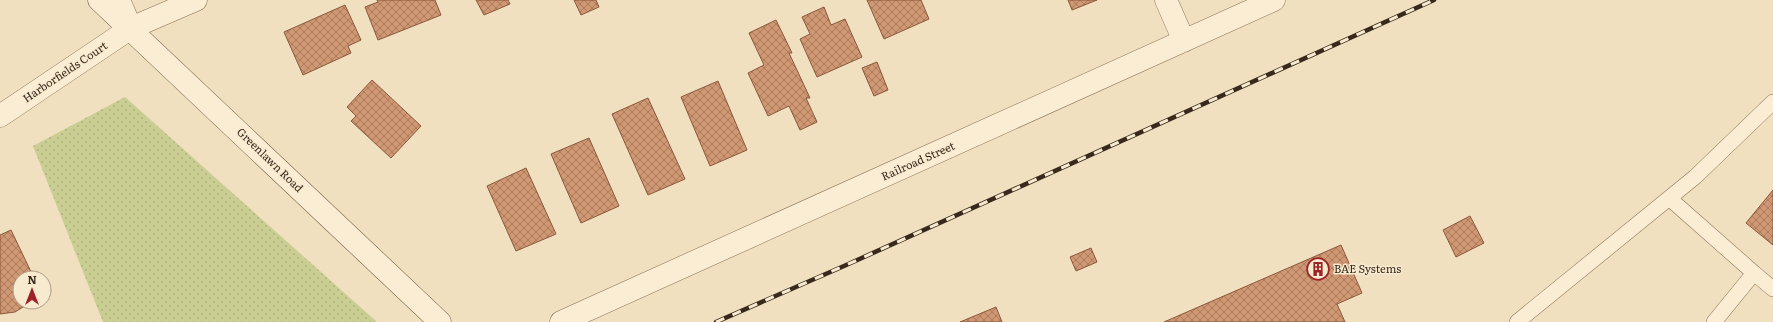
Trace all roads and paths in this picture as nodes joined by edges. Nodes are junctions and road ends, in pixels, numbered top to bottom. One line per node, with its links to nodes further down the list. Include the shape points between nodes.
1 (99, 0): 6 (street, Greenlawn Road)
2 (119, 0): 6 (street)
3 (196, 0): 6 (street, Harborfields Court)
4 (1166, 0): 7 (street)
5 (1274, 0): 7 (street, Railroad Street)
6 (131, 28): 9 (street, Harborfields Court); 13 (street, Greenlawn Road)
7 (1184, 41): 14 (street, Railroad Street)
8 (1773, 102): 10 (lane, via 1695,177)
9 (0, 116)
10 (1669, 198): 11 (lane); 15 (lane)
11 (1754, 273): 12 (lane); 16 (lane)
12 (1773, 289)
13 (440, 322)
14 (561, 322)
15 (1517, 322)
16 (1714, 322)

